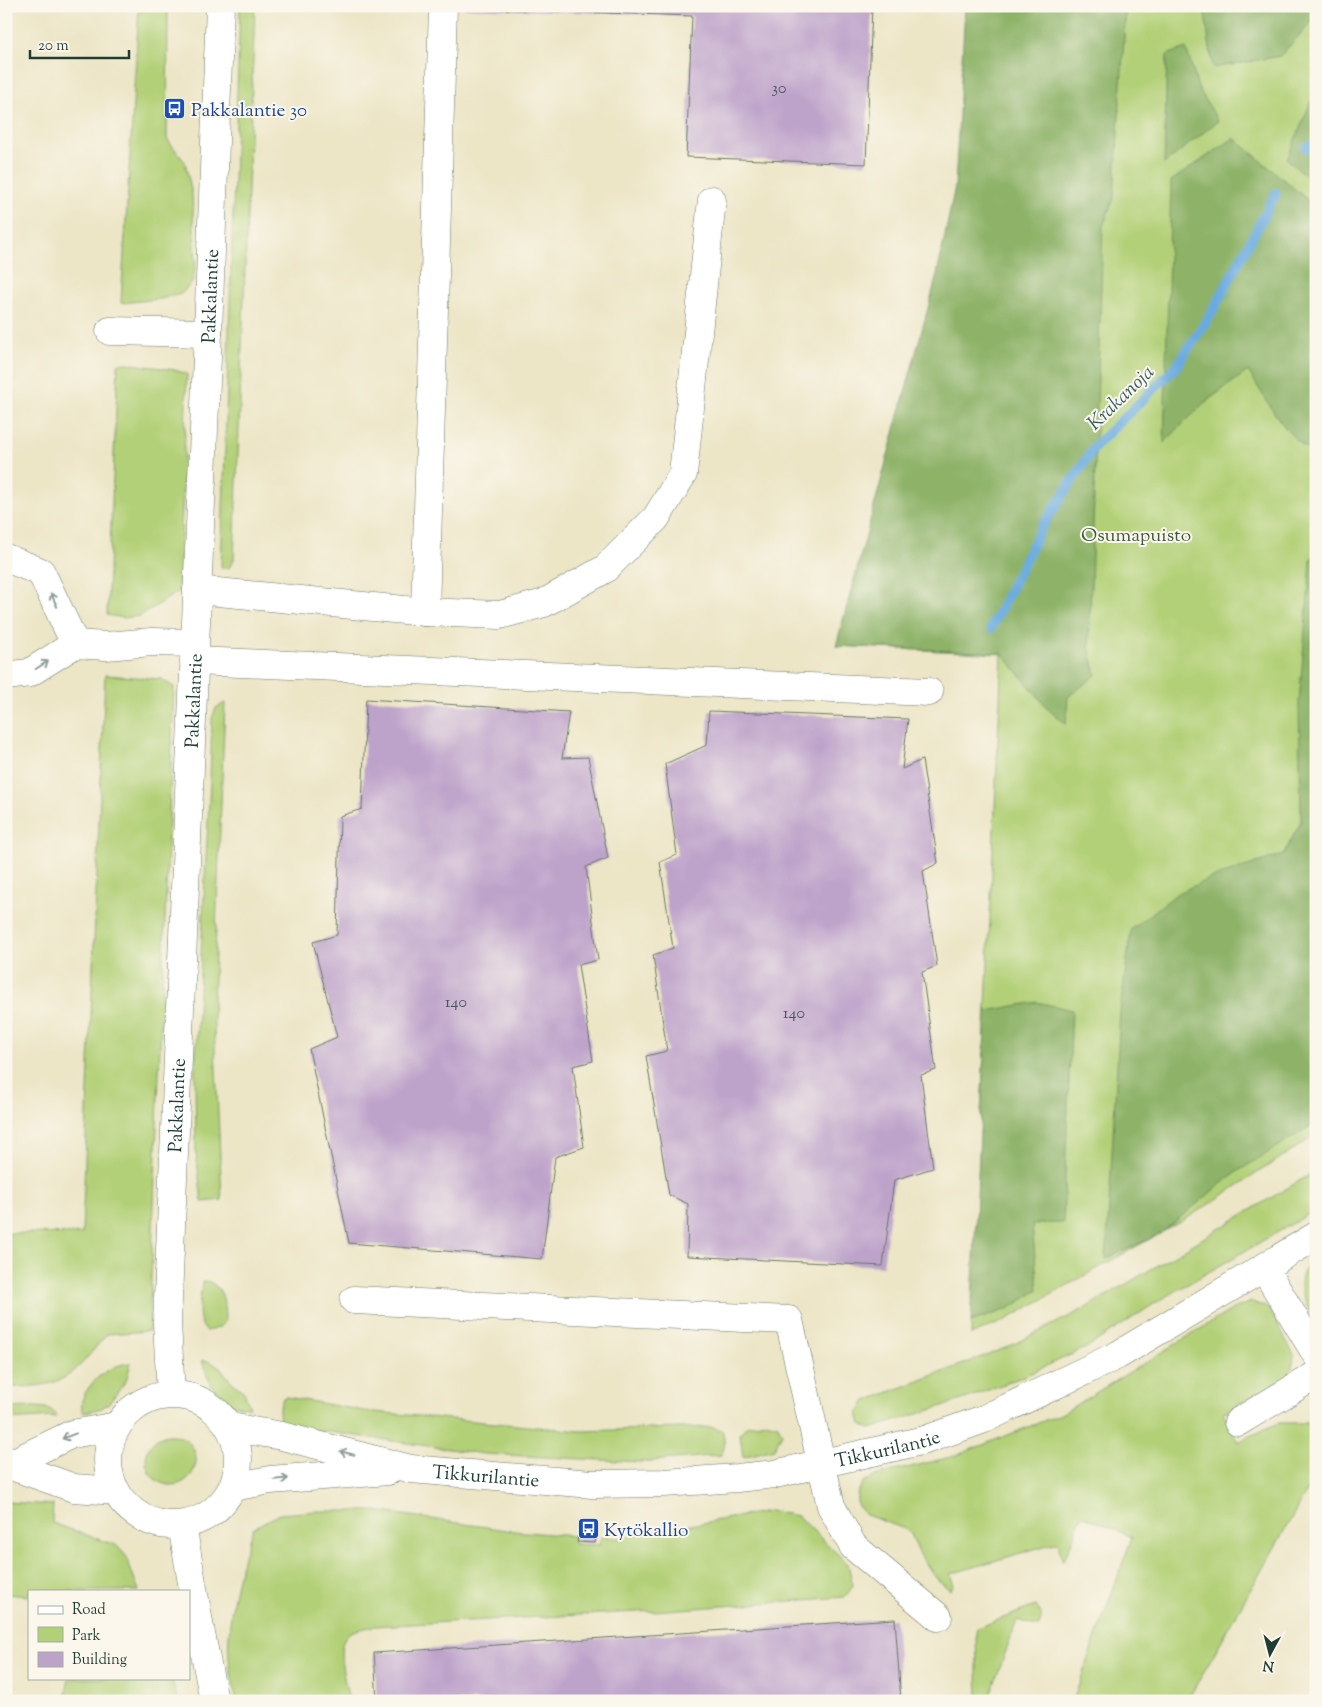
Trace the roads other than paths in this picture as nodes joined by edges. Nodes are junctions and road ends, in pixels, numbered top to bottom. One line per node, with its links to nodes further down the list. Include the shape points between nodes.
1 (220, 6): 5 (main road, Pakkalantie)
2 (443, 6): 8 (main road)
3 (712, 200): 8 (main road, via 683,474 656,518 606,569 544,603 500,615)
4 (110, 331): 5 (main road)
5 (208, 333): 7 (main road, Pakkalantie)
6 (6, 558): 9 (main road, one-way to 6, via 41,572)
7 (197, 590): 8 (main road); 10 (main road, Pakkalantie)
8 (424, 612)
9 (75, 644): 10 (main road, via 106,646 152,642); 11 (main road, one-way to 9, via 29,673)
10 (194, 652): 12 (main road); 18 (main road, Pakkalantie, via 167,1323)
11 (6, 676)
12 (929, 692)
13 (1316, 1236): 14 (main road, Tikkurilantie)
14 (1264, 1268): 16 (main road); 23 (main road, Tikkurilantie, via 1118,1355 984,1419 925,1440)
15 (354, 1300): 23 (main road, via 789,1320)
16 (1316, 1354)
17 (1316, 1375): 19 (main road)
18 (171, 1394): 20 (main road, via 149,1399 126,1414); 21 (main road, via 197,1399 217,1410)
19 (1238, 1422)
20 (117, 1426): 22 (main road, one-way to 22, via 72,1434); 26 (main road, via 108,1450 108,1466)
21 (230, 1427): 24 (main road, Tikkurilantie, one-way to 21, via 282,1436); 25 (main road, via 239,1465)
22 (8, 1464): 26 (main road, via 74,1488)
23 (822, 1464): 24 (main road, Tikkurilantie, via 756,1476 664,1483 592,1484); 28 (main road, via 831,1506 853,1546)
24 (411, 1469): 25 (main road, Tikkurilantie, one-way to 24, via 270,1480)
25 (233, 1487): 27 (main road, via 220,1506 204,1518)
26 (116, 1491): 27 (main road, via 126,1505 151,1521)
27 (182, 1525): 29 (main road)
28 (938, 1617)
29 (214, 1701)

